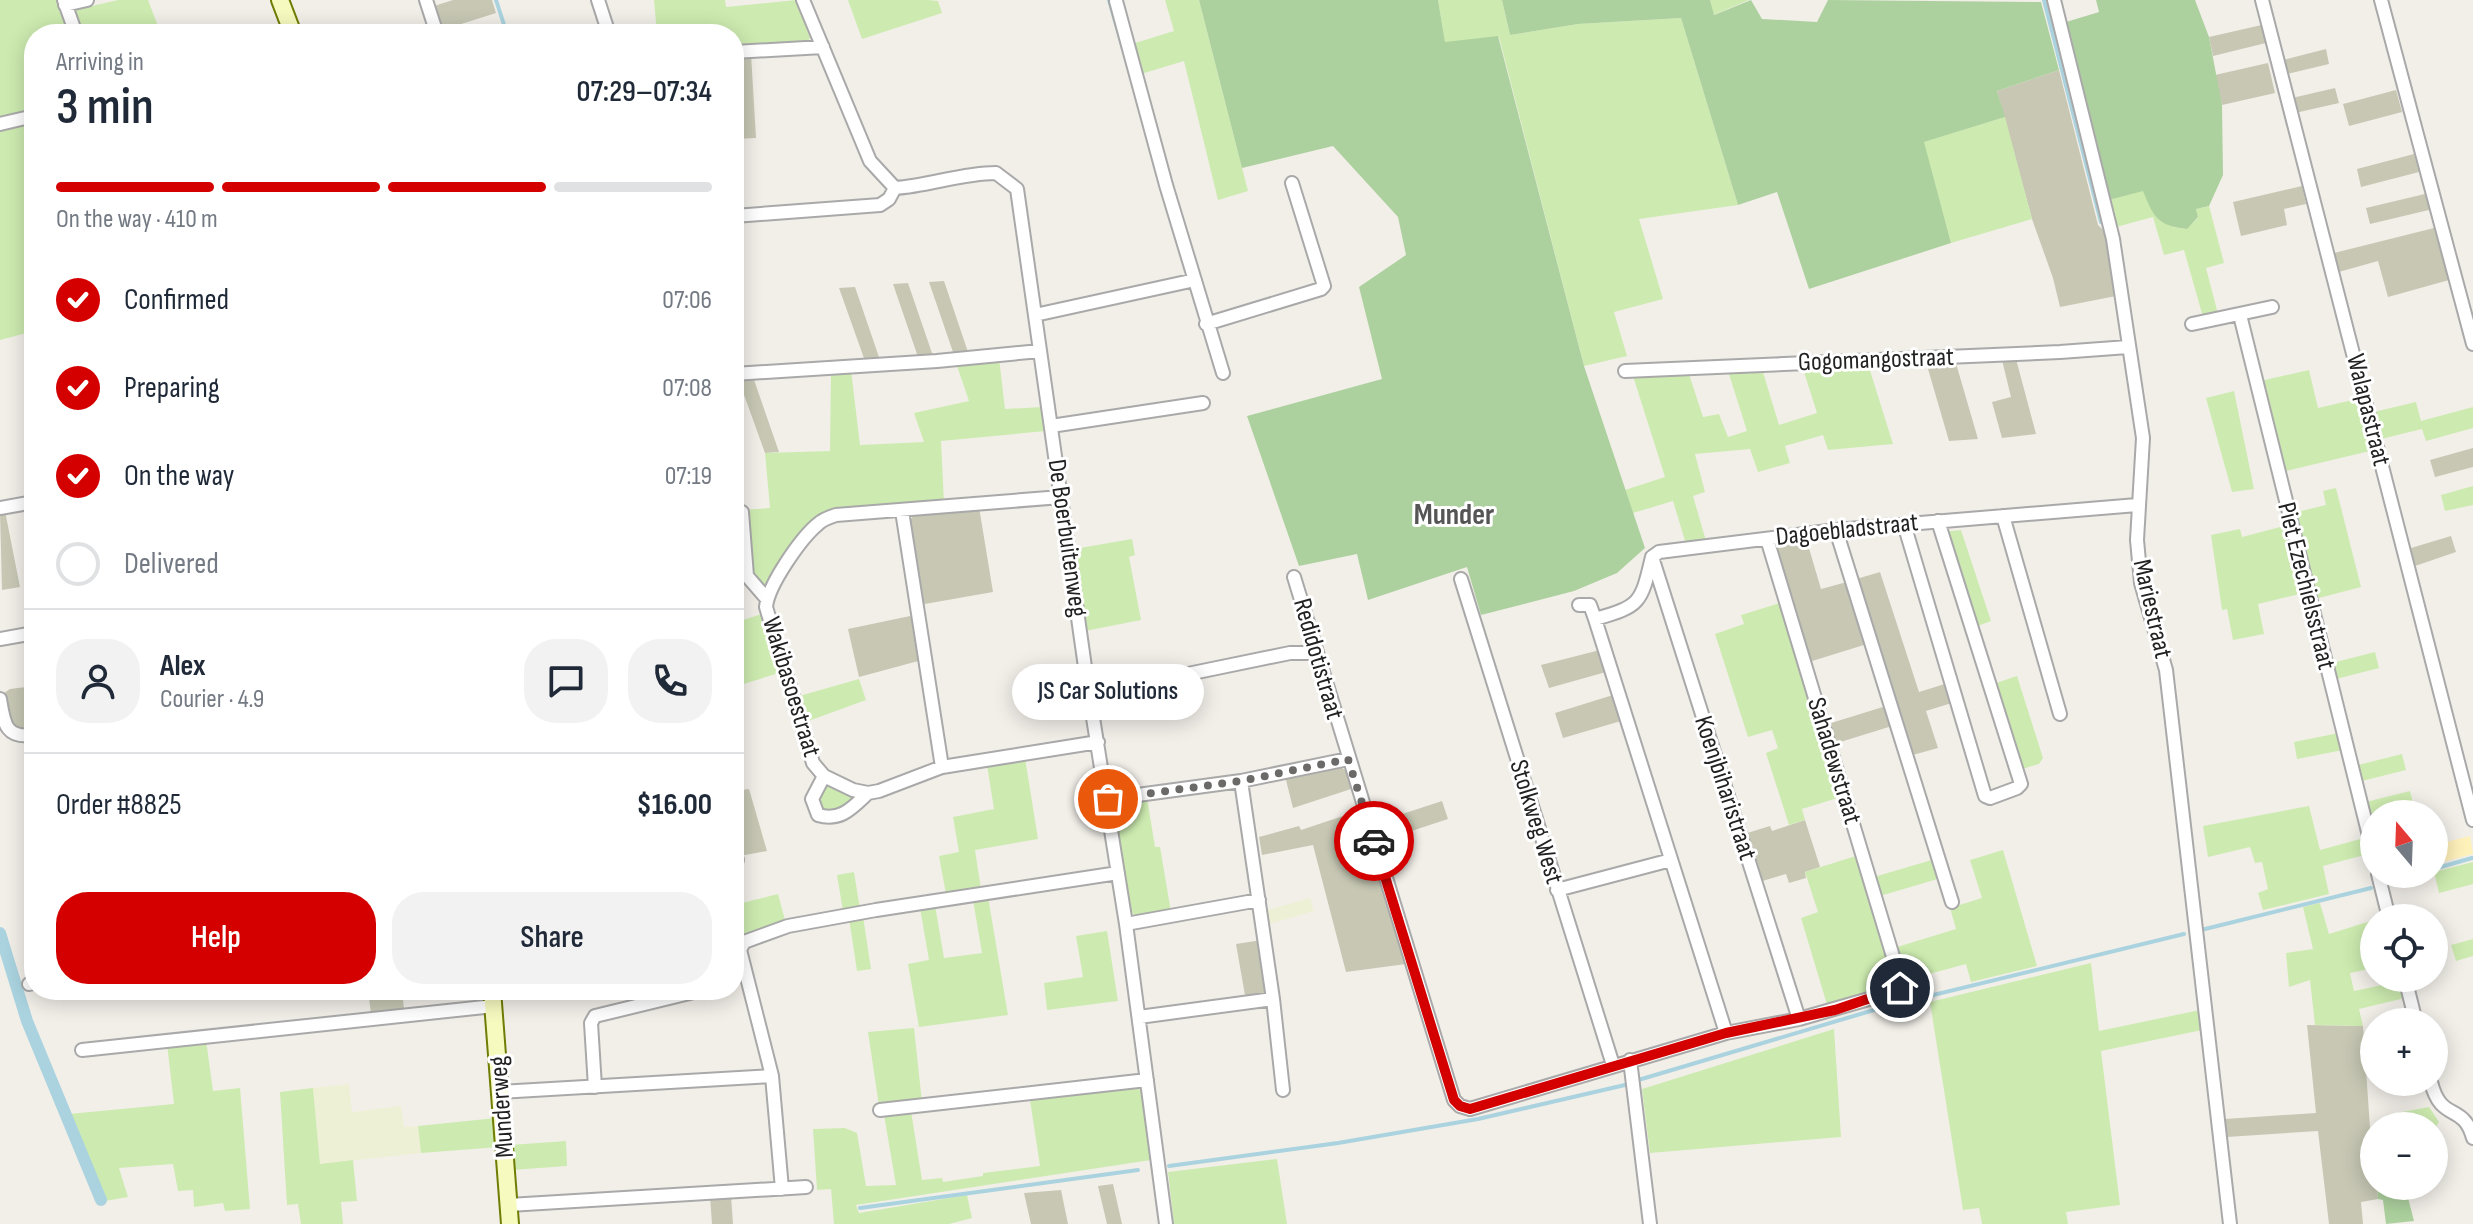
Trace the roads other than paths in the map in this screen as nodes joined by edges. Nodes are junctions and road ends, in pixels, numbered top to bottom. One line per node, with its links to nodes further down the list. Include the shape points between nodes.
1 (87, 0): 10 (street)
2 (280, 0): 12 (street)
3 (426, 0): 13 (street)
4 (598, 0): 14 (street)
5 (803, 0): 15 (street)
6 (2054, 0): 29 (street, Mariestraat, via 2113,239)
7 (2262, 0): 68 (street, Walapastraat)
8 (2381, 0): 28 (street)
9 (1116, 1): 22 (street)
10 (65, 2): 11 (street)
11 (73, 24)
12 (289, 24)
13 (434, 24)
14 (606, 24)
15 (823, 47): 16 (street); 20 (street, via 870,161)
16 (744, 51)
17 (24, 118): 18 (street)
18 (0, 124)
19 (1292, 183): 26 (street, via 1324,286)
20 (895, 188): 21 (street, via 880,205); 24 (street, De Boerbuitenweg, via 975,173 996,173 1013,184)
21 (744, 215)
22 (1195, 280): 24 (street); 26 (street)
23 (2272, 307): 25 (street)
24 (1035, 315): 30 (street, De Boerbuitenweg)
25 (2240, 315): 27 (street); 67 (street, Piet Ezechielsstraat)
26 (1206, 324): 33 (street)
27 (2192, 324)
28 (2473, 344)
29 (2128, 347): 31 (street, Gogomangostraat); 38 (street, Mariestraat, via 2143,438)
30 (1040, 351): 32 (street); 35 (street, De Boerbuitenweg)
31 (1625, 371)
32 (744, 373)
33 (1223, 373)
34 (1203, 403): 35 (street)
35 (1051, 426): 36 (street, De Boerbuitenweg)
36 (1061, 497): 40 (street, Wakibasoestraat); 57 (street, De Boerbuitenweg)
37 (24, 504): 39 (street)
38 (2137, 505): 41 (street, Dagoebladstraat); 101 (street, Mariestraat, via 2141,583 2166,670)
39 (0, 508)
40 (902, 511): 50 (street, Wakibasoestraat, via 836,515 818,524); 62 (street)
41 (2003, 516): 42 (street, Dagoebladstraat); 58 (street)
42 (1938, 521): 43 (street, Dagoebladstraat); 43 (street, via 2021,784 1990,798 1985,796)
43 (1904, 524): 44 (street, Dagoebladstraat)
44 (1836, 530): 46 (street, Dagoebladstraat); 73 (street)
45 (744, 538): 50 (street, via 747,576)
46 (1767, 539): 47 (street, Dagoebladstraat); 82 (street, Sahadewstraat, via 1901,983 1897,991)
47 (1652, 557): 52 (street, via 1644,591 1628,609); 82 (street, Koenjbiharistraat)
48 (1294, 577): 55 (street, Redidotistraat)
49 (1461, 579): 71 (street, Stolkweg West)
50 (767, 599): 63 (street, Wakibasoestraat, via 813,763)
51 (1579, 605): 52 (street, via 1590,605)
52 (1595, 619): 69 (street)
53 (24, 635): 54 (street)
54 (0, 639)
55 (1316, 653): 57 (street, via 1290,653); 61 (street, Redidotistraat)
56 (0, 699): 59 (street, via 10,732)
57 (1090, 699): 60 (street, De Boerbuitenweg)
58 (2060, 714)
59 (24, 737)
60 (1098, 742): 62 (street); 66 (street, De Boerbuitenweg)
61 (1348, 759): 64 (street); 86 (street, Redidotistraat, via 1454,1100 1470,1109)
62 (942, 767): 65 (street)
63 (824, 776): 65 (street, Wakibasoestraat); 65 (street, via 812,799 818,815 845,814)
64 (1241, 781): 66 (street); 72 (street)
65 (868, 793)
66 (1108, 799): 70 (street, De Boerbuitenweg)
67 (2360, 800)
68 (2473, 820)
69 (1671, 860): 71 (street); 83 (street)
70 (1118, 873): 74 (street, De Boerbuitenweg); 75 (street, via 788,926)
71 (1557, 890): 86 (street, Stolkweg West)
72 (1259, 900): 74 (street); 77 (street)
73 (1952, 902)
74 (1126, 924): 81 (street, De Boerbuitenweg)
75 (744, 942)
76 (744, 993): 87 (street)
77 (1273, 999): 81 (street); 90 (street)
78 (477, 1000): 84 (street)
79 (493, 1000): 91 (street, Munderweg)
80 (661, 1000): 89 (street, via 595,1016)
81 (1139, 1017): 88 (street, De Boerbuitenweg)
82 (1799, 1019): 83 (street)
83 (1726, 1033): 85 (street)
84 (82, 1050)
85 (1630, 1060): 86 (street); 100 (street)
86 (1613, 1065)
87 (772, 1076): 89 (street); 96 (street)
88 (1147, 1080): 93 (street); 99 (street, De Boerbuitenweg)
89 (595, 1087): 91 (street)
90 (1283, 1090)
91 (501, 1092): 97 (street, Munderweg)
92 (2434, 1096): 94 (street, via 2444,1110 2469,1123)
93 (880, 1110)
94 (2473, 1138)
95 (806, 1187): 96 (street)
96 (782, 1189): 97 (street)
97 (509, 1205): 98 (street, Munderweg)
98 (510, 1224)
99 (1166, 1224)
100 (1650, 1224)
101 (2230, 1224)

